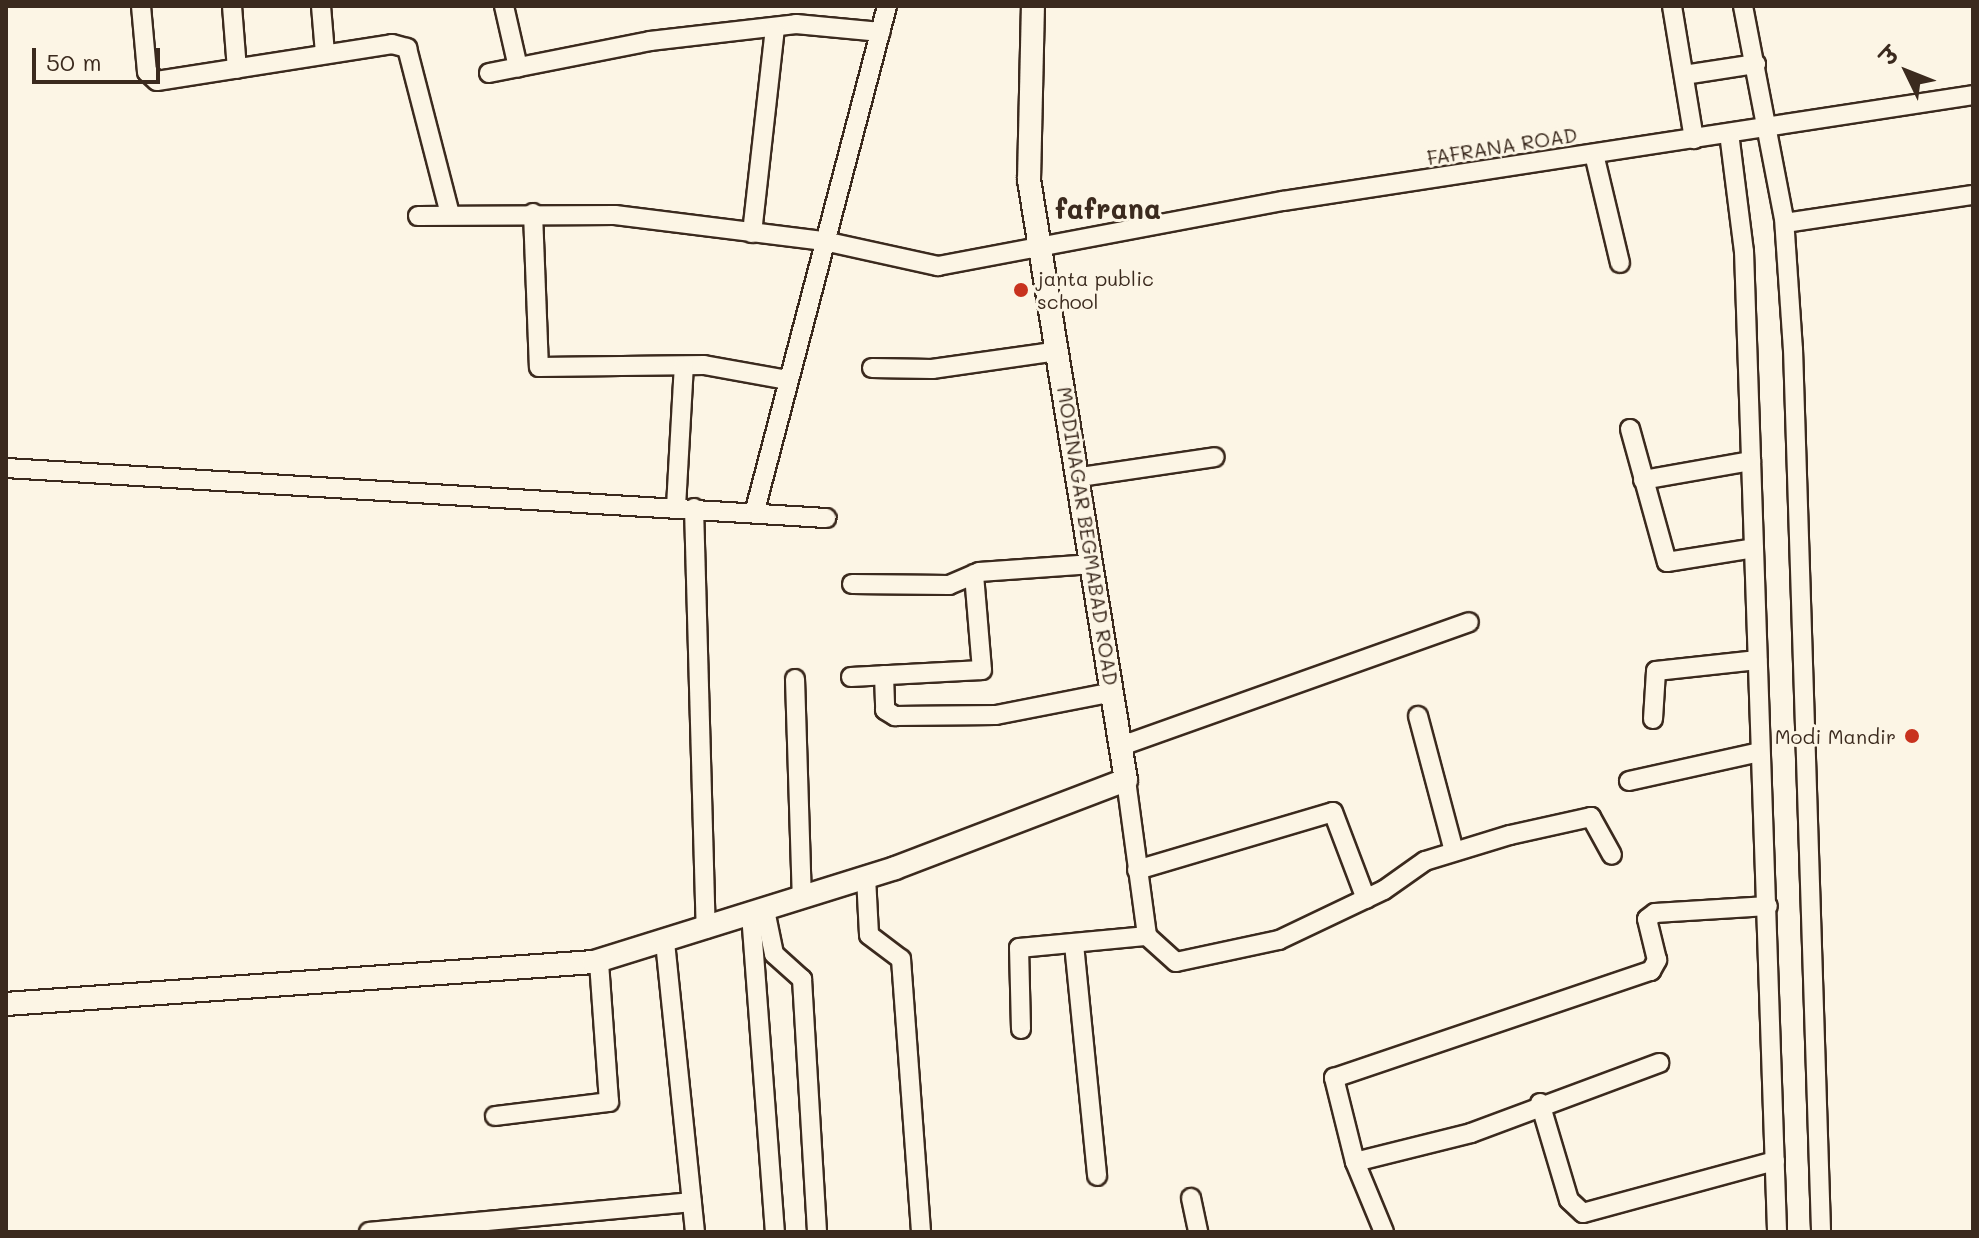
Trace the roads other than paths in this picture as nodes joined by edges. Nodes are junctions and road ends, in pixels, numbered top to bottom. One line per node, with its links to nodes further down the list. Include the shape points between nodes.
1 (141, 6): 14 (street, via 153,80)
2 (232, 6): 14 (street)
3 (321, 6): 11 (street)
4 (504, 6): 13 (street)
5 (887, 6): 10 (street)
6 (1033, 6): 29 (street, MODINAGAR BEGMABAD ROAD, via 1027,154)
7 (1672, 6): 16 (street)
8 (1743, 6): 12 (street)
9 (775, 28): 10 (street, via 809,23); 13 (street, via 650,41); 27 (street)
10 (881, 32): 28 (street)
11 (325, 54): 14 (street); 24 (street, via 407,48)
12 (1756, 64): 16 (street); 18 (street)
13 (518, 67): 15 (street)
14 (237, 69)
15 (489, 73)
16 (1684, 75): 20 (street)
17 (1973, 95): 18 (street, FAFRANA ROAD)
18 (1769, 127): 19 (street, FAFRANA ROAD); 26 (street)
19 (1729, 133): 20 (street, FAFRANA ROAD); 37 (street, via 1744,251)
20 (1694, 139): 21 (street, FAFRANA ROAD)
21 (1594, 154): 29 (street, FAFRANA ROAD); 30 (street)
22 (1973, 195): 26 (street)
23 (533, 213): 24 (street, FAFRANA ROAD); 27 (street, FAFRANA ROAD); 32 (street, via 539,367)
24 (450, 214): 25 (street, FAFRANA ROAD)
25 (418, 216)
26 (1785, 223): 93 (street)
27 (752, 233): 28 (street, FAFRANA ROAD)
28 (824, 241): 29 (street, FAFRANA ROAD, via 926,267); 34 (street)
29 (1039, 244): 31 (street, MODINAGAR BEGMABAD ROAD)
30 (1620, 263)
31 (1058, 351): 33 (street, via 932,369); 39 (street, MODINAGAR BEGMABAD ROAD)
32 (684, 366): 34 (street); 41 (street)
33 (872, 368)
34 (787, 380): 42 (street)
35 (1630, 429): 40 (street)
36 (1215, 457): 39 (street)
37 (1751, 461): 40 (street); 44 (street)
38 (6, 468): 41 (street)
39 (1080, 477): 45 (street, MODINAGAR BEGMABAD ROAD)
40 (1643, 480): 44 (street, via 1669,564)
41 (685, 508): 42 (street); 68 (street)
42 (755, 510): 43 (street)
43 (826, 518)
44 (1754, 548): 49 (street)
45 (1093, 564): 46 (street); 53 (street, MODINAGAR BEGMABAD ROAD)
46 (974, 574): 47 (street, via 949,585); 50 (street, via 985,667)
47 (852, 584)
48 (1469, 622): 56 (street)
49 (1757, 660): 55 (street, via 1656,671); 57 (street)
50 (884, 675): 51 (street); 53 (street, via 885,710 895,716 996,715)
51 (851, 677)
52 (795, 679): 64 (street)
53 (1113, 692): 56 (street, MODINAGAR BEGMABAD ROAD)
54 (1418, 716): 60 (street)
55 (1653, 719)
56 (1124, 745): 58 (street, MODINAGAR BEGMABAD ROAD)
57 (1760, 752): 59 (street); 66 (street)
58 (1126, 780): 62 (street); 63 (street)
59 (1629, 781)
60 (1454, 851): 61 (street, via 1591,817); 65 (street)
61 (1612, 855)
62 (1137, 870): 65 (street, via 1333,812); 69 (street)
63 (857, 879): 64 (street); 89 (street, via 869,935 901,955)
64 (802, 898): 67 (street)
65 (1366, 899): 69 (street, via 1279,940 1188,962 1160,953)
66 (1768, 906): 78 (street); 79 (street, via 1655,913 1647,919 1657,960 1651,971 1341,1073 1333,1092)
67 (758, 912): 68 (street); 87 (street); 88 (street, via 774,954 802,979)
68 (706, 929): 70 (street)
69 (1147, 936): 71 (street)
70 (665, 942): 72 (street); 82 (street)
71 (1074, 944): 74 (street, via 1016,950); 80 (street)
72 (599, 961): 73 (street); 77 (street, via 609,1102)
73 (6, 1004)
74 (1021, 1029)
75 (1659, 1063): 76 (street)
76 (1540, 1103): 78 (street, via 1569,1200 1583,1213); 79 (street, via 1471,1133)
77 (495, 1116)
78 (1775, 1161): 92 (street)
79 (1355, 1162): 91 (street)
80 (1097, 1176)
81 (1191, 1198): 90 (street)
82 (692, 1202): 83 (street); 86 (street)
83 (566, 1223): 84 (street)
84 (464, 1228): 85 (street)
85 (369, 1232)
86 (695, 1232)
87 (775, 1232)
88 (817, 1232)
89 (921, 1232)
90 (1198, 1232)
91 (1384, 1232)
92 (1777, 1232)
93 (1821, 1232)

